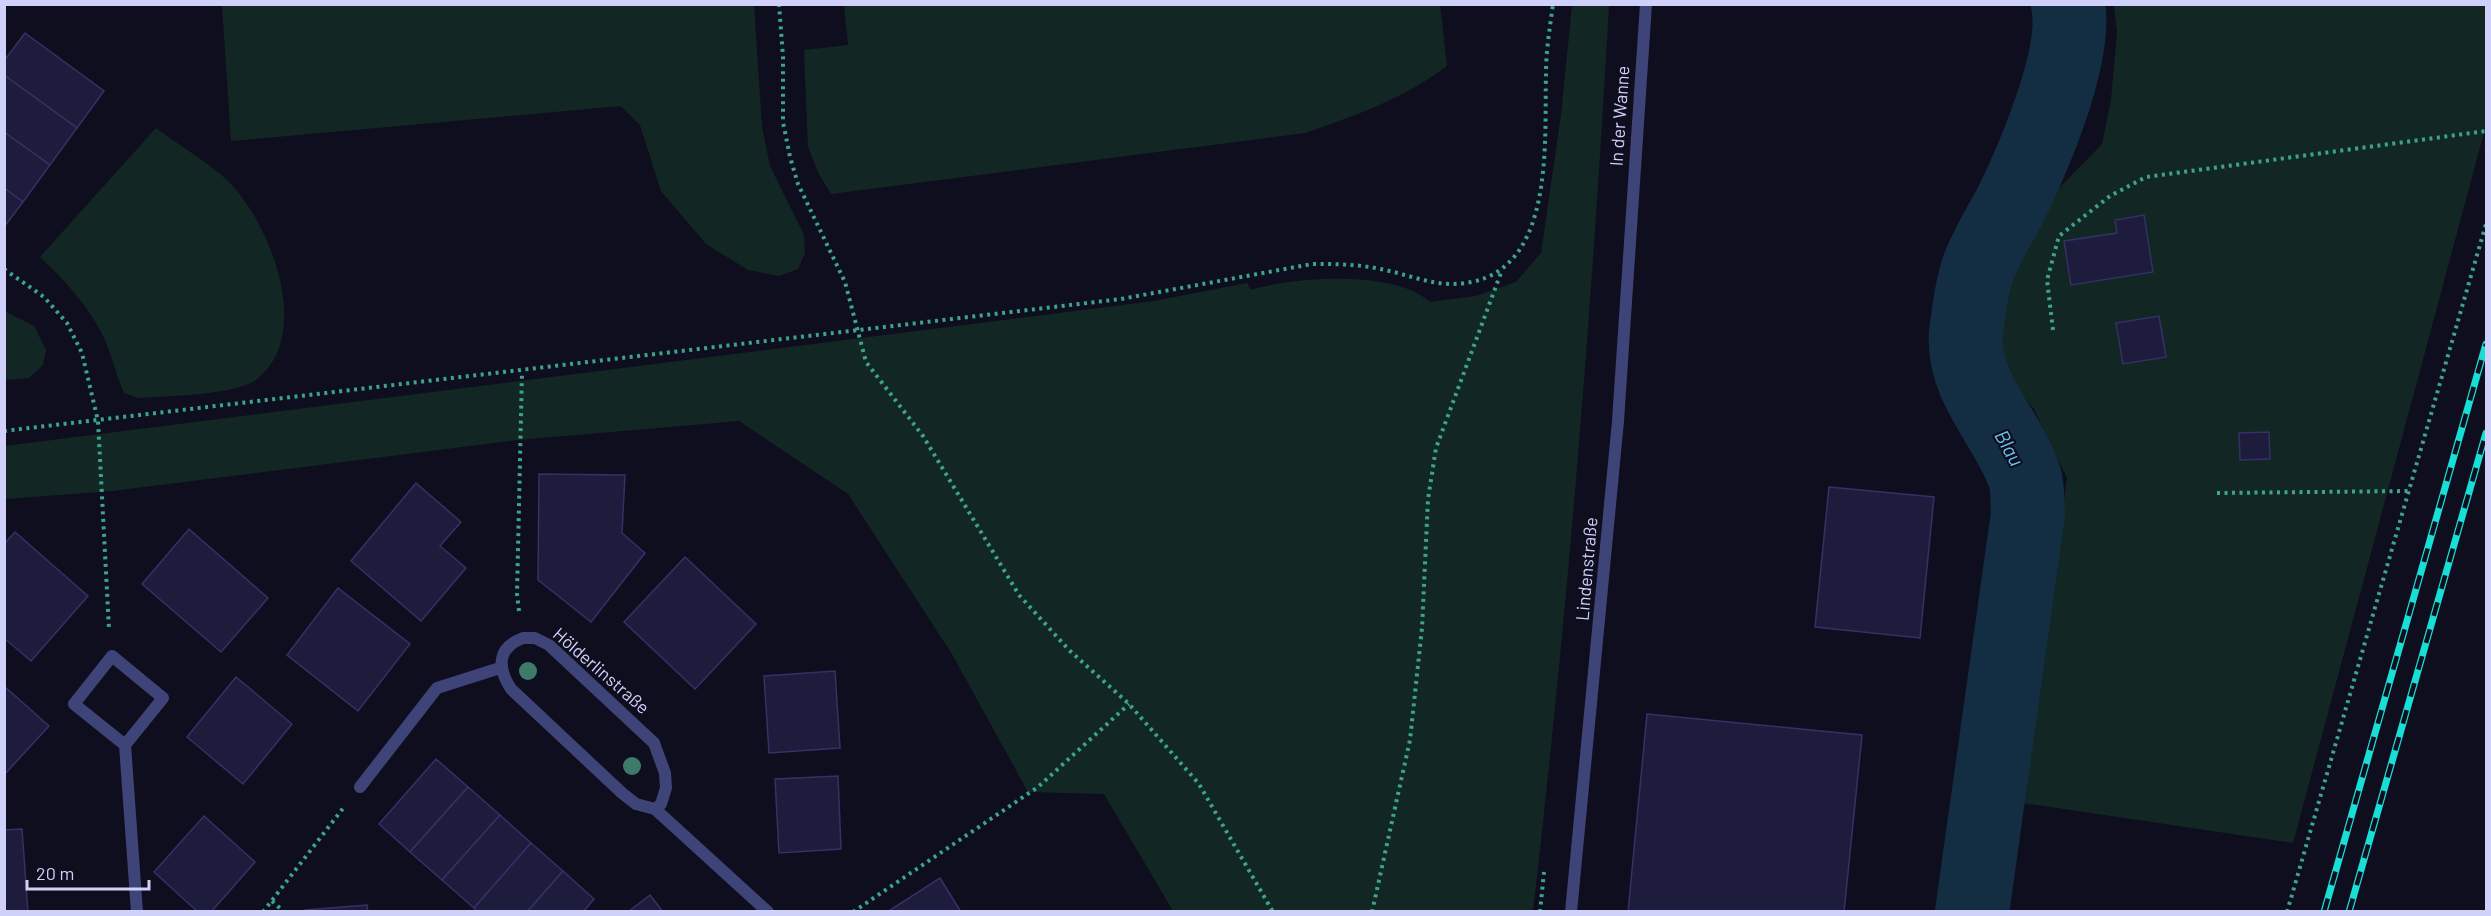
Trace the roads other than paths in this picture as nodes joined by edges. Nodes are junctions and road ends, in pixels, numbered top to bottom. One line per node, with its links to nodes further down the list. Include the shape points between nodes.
1 (1646, 4): 2 (street, In der Wanne)
2 (1631, 229): 9 (street, Lindenstraße, via 1618,421)
3 (500, 668): 5 (street, via 437,688); 6 (street, via 511,688 622,792 636,804); 6 (street, Hölderlinstraße, via 506,648 523,638 535,638 549,645 654,742 666,788)
4 (125, 745): 4 (street, via 74,704 112,656 163,698); 7 (street)
5 (360, 787)
6 (655, 809): 8 (street)
7 (137, 912)
8 (768, 912)
9 (1571, 912)

